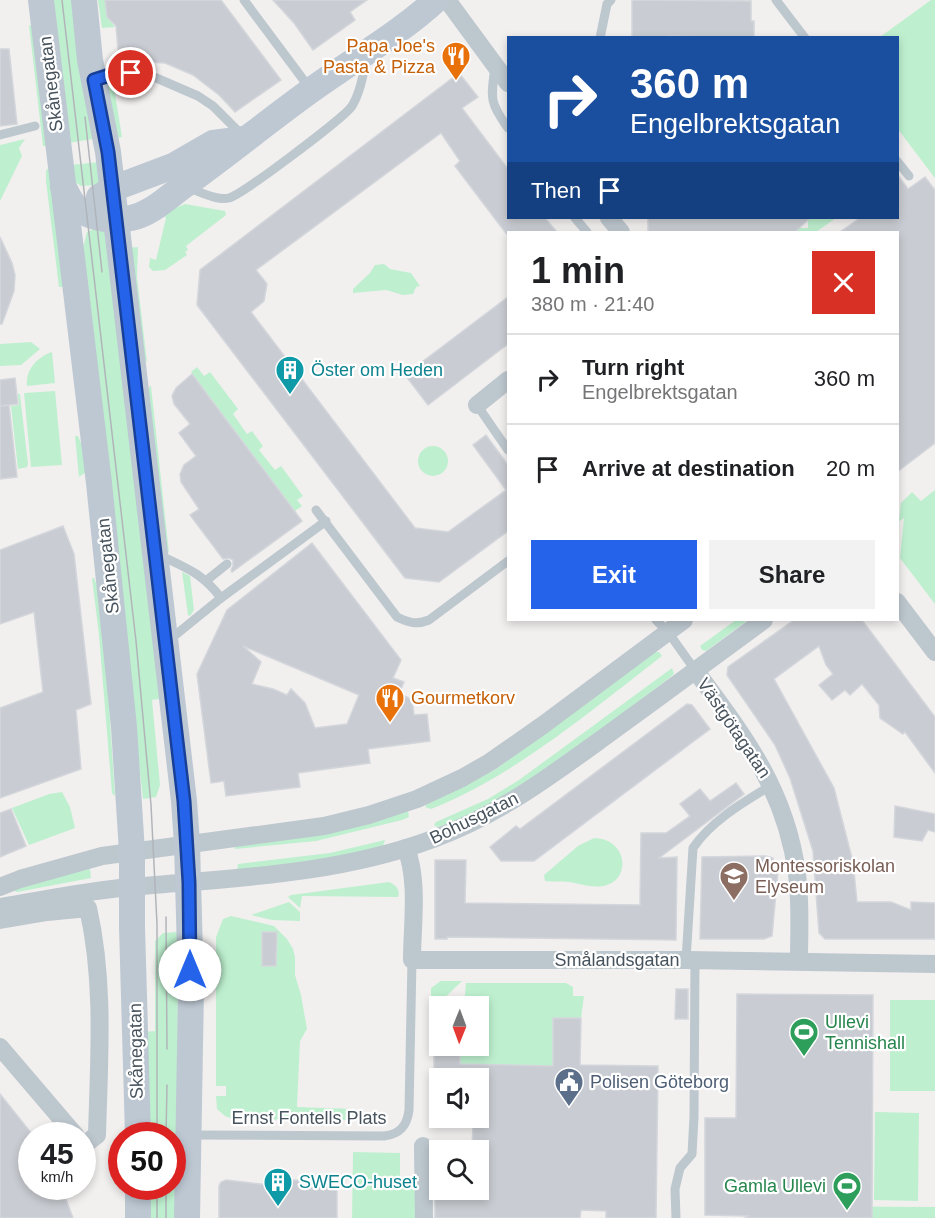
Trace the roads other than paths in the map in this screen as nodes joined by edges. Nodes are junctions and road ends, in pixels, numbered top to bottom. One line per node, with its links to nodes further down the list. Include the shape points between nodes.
1 (41, 0): 21 (main road, Skånegatan)
2 (84, 0): 12 (main road)
3 (244, 0): 14 (lane)
4 (436, 0): 10 (main road)
5 (447, 0): 11 (street)
6 (611, 0): 8 (lane)
7 (776, 0): 9 (lane)
8 (600, 36)
9 (803, 36)
10 (367, 53): 14 (main road); 22 (lane, via 362,81 351,107 330,127 229,198 212,197)
11 (496, 65): 13 (street); 16 (lane, via 492,104)
12 (94, 80): 18 (lane, via 116,73 147,74 213,106); 23 (main road)
13 (507, 82)
14 (311, 90): 18 (main road)
15 (35, 126): 17 (lane)
16 (507, 126)
17 (0, 135)
18 (246, 139): 22 (main road); 23 (main road, via 213,143 173,166)
19 (899, 164): 20 (lane)
20 (909, 176)
21 (63, 185): 24 (main road); 30 (main road, Skånegatan)
22 (184, 186): 27 (main road, via 142,214)
23 (112, 189): 24 (main road); 27 (main road)
24 (81, 211): 27 (main road); 30 (main road)
25 (576, 219): 28 (lane)
26 (610, 219): 29 (street)
27 (116, 220): 36 (main road)
28 (586, 231)
29 (620, 231)
30 (70, 240): 51 (main road, Skånegatan, via 118,653)
31 (507, 382): 32 (street)
32 (477, 405): 33 (lane)
33 (507, 449)
34 (316, 510): 35 (lane)
35 (326, 521): 37 (lane, via 397,616 409,623 429,620); 40 (lane)
36 (155, 553): 39 (lane); 45 (main road)
37 (507, 562)
38 (227, 564): 39 (lane)
39 (207, 580): 40 (lane)
40 (221, 598): 45 (lane)
41 (899, 605): 46 (street)
42 (680, 621): 44 (street)
43 (763, 621): 47 (street, Bohusgatan)
44 (662, 626): 47 (lane); 49 (street, via 543,725 490,762 417,799 324,826)
45 (166, 642): 49 (main road)
46 (935, 652)
47 (695, 670): 48 (street, Västgötagatan, via 739,730); 50 (street, Bohusgatan, via 517,799 465,826)
48 (772, 785): 58 (lane, via 702,835 693,848); 59 (street, Västgötagatan, via 792,845 797,875)
49 (187, 844): 51 (street); 52 (main road)
50 (406, 848): 52 (street, Bohusgatan, via 345,864); 57 (street, via 413,879)
51 (132, 852): 53 (street, via 102,856); 54 (main road, Skånegatan)
52 (189, 883): 54 (street, Bohusgatan); 64 (main road)
53 (0, 887)
54 (132, 887): 55 (street, Bohusgatan); 63 (main road, Skånegatan)
55 (0, 907)
56 (0, 920): 65 (street, via 88,908 100,1003)
57 (412, 960): 58 (street, Smålandsgatan); 64 (lane, Ernst Fontells Plats, via 408,1117 402,1129 376,1136)
58 (693, 961): 59 (street, Smålandsgatan); 71 (lane, via 692,1154 680,1168 675,1188)
59 (799, 961): 60 (street, Smålandsgatan)
60 (935, 963)
61 (0, 1047): 62 (street)
62 (64, 1122)
63 (138, 1122)
64 (188, 1135): 69 (main road)
65 (96, 1136)
66 (423, 1146): 70 (street)
67 (138, 1200): 68 (main road)
68 (138, 1218)
69 (187, 1218)
70 (424, 1218)
71 (676, 1218)

